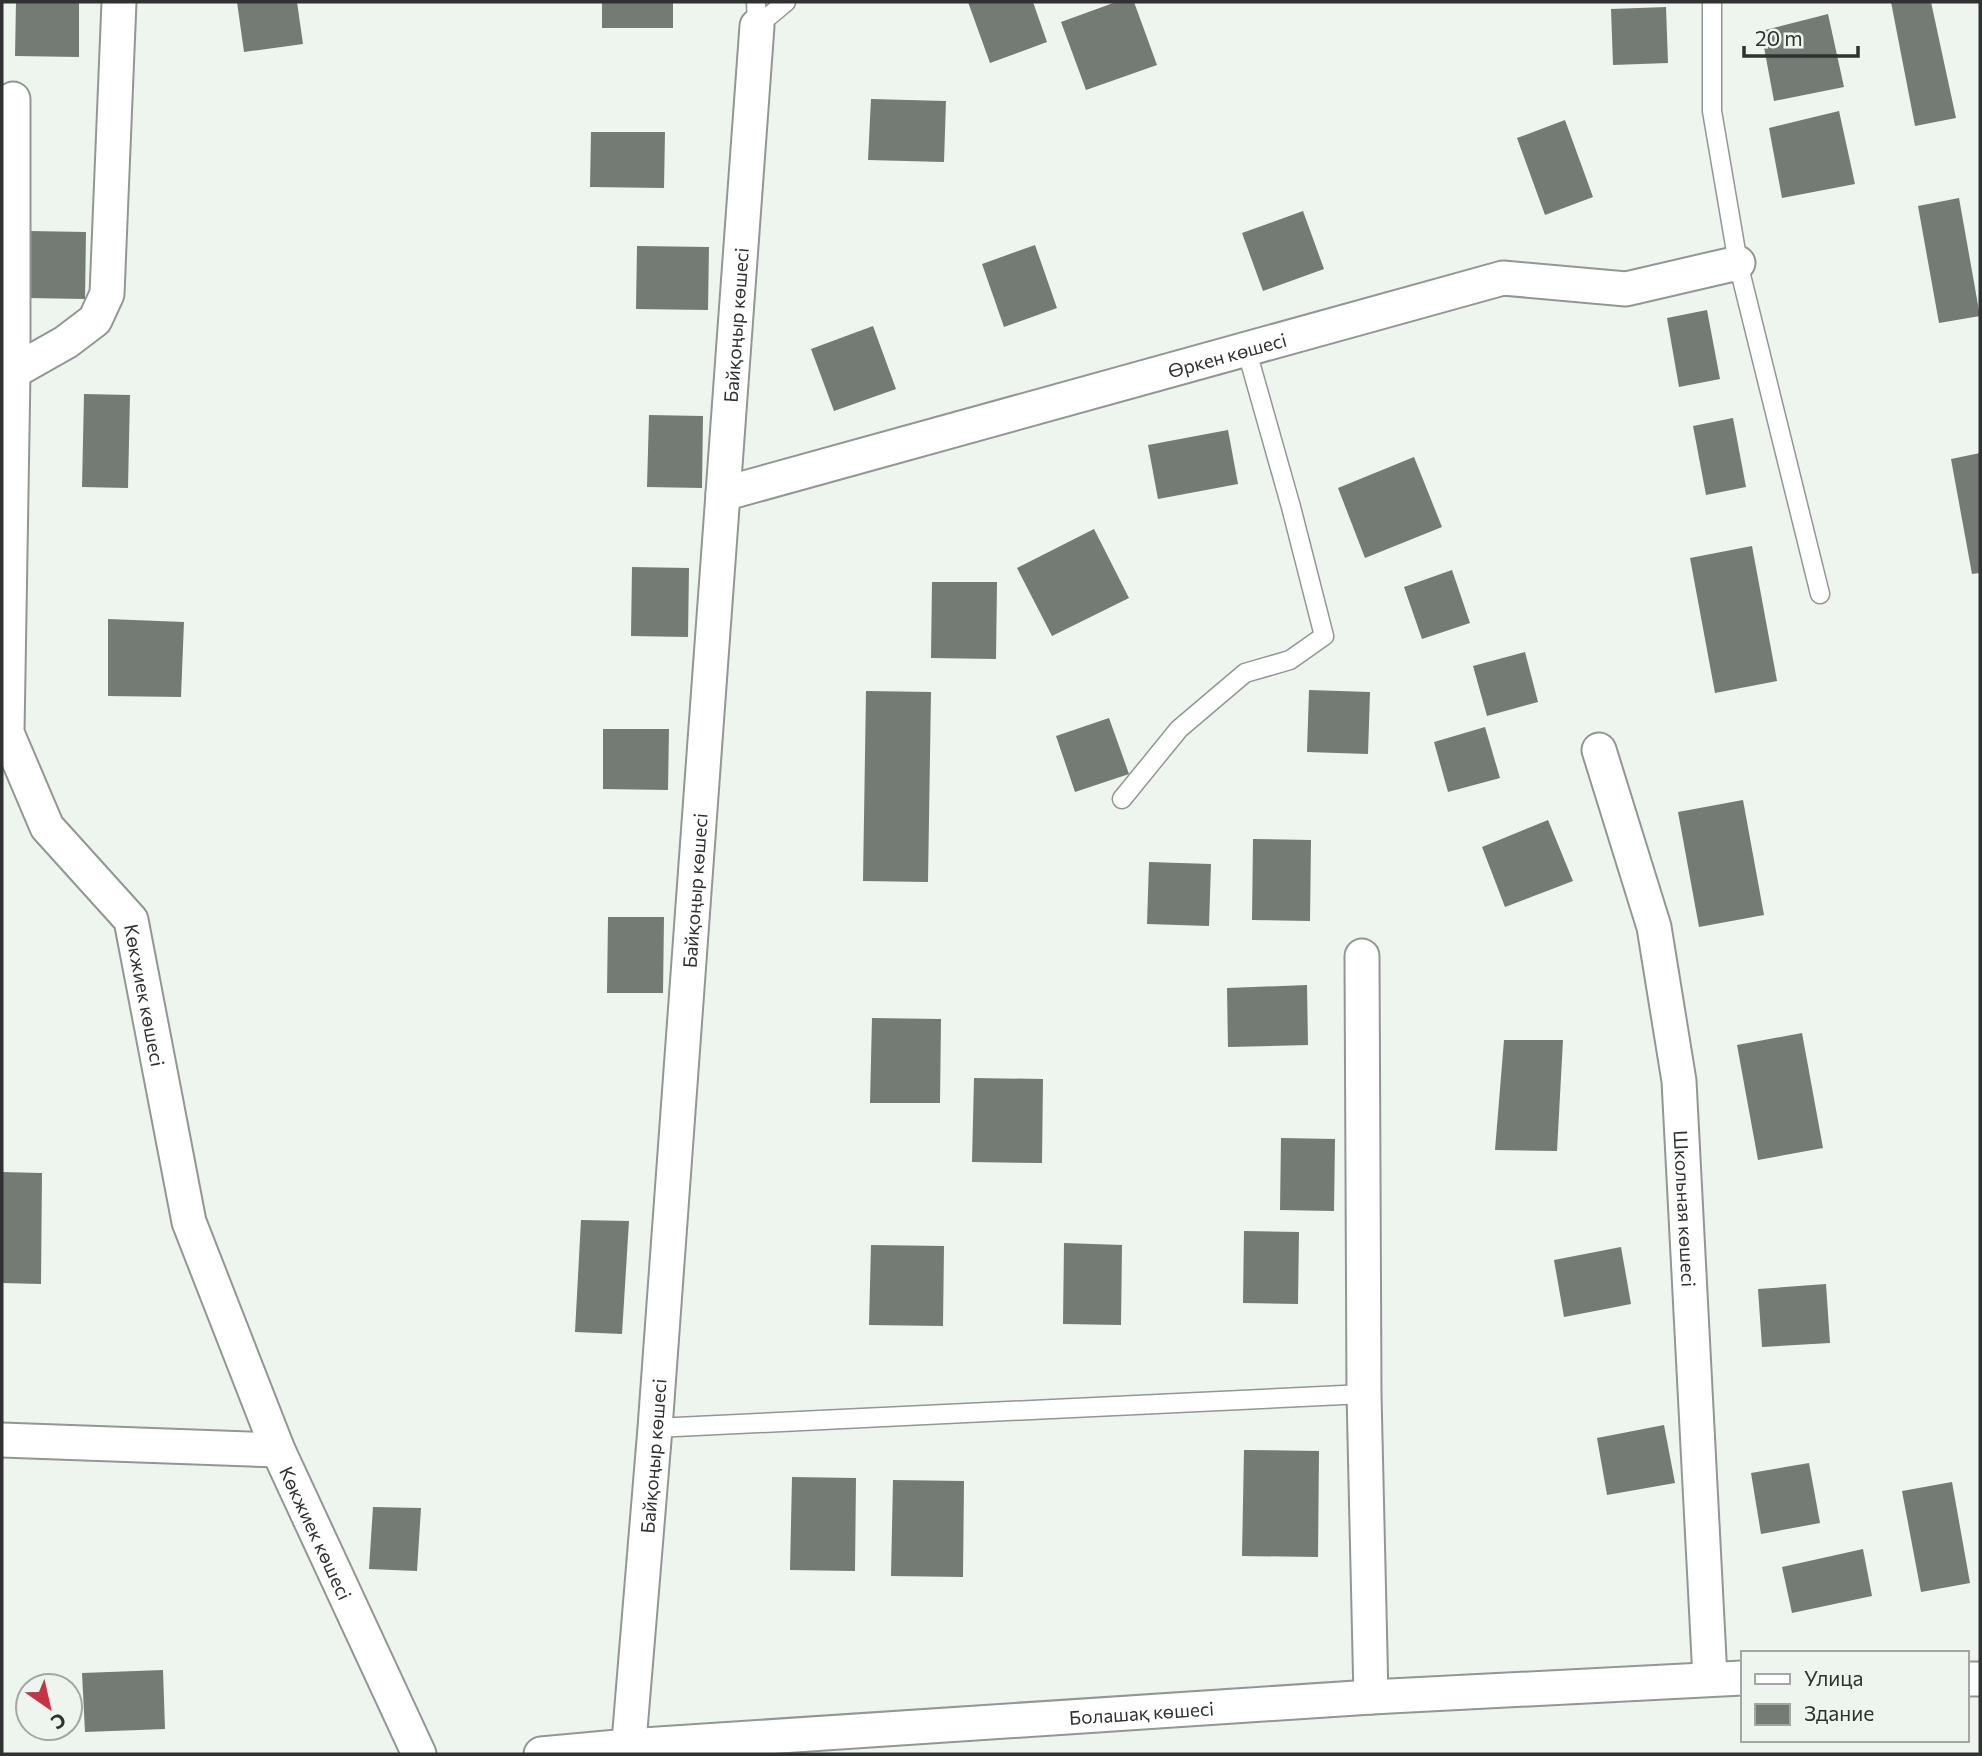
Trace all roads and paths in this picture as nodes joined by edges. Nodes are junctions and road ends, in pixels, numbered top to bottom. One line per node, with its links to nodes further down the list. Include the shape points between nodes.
1 (119, 2): 8 (street, via 107,294 94,320)
2 (786, 2): 4 (lane)
3 (1712, 2): 6 (lane, via 1712,110)
4 (757, 14): 9 (street, Байқоңыр көшесі)
5 (13, 99): 8 (street, Көкжиек көшесі)
6 (1738, 263): 7 (street, Өркен көшесі, via 1626,289 1503,278); 10 (lane)
7 (1246, 348): 9 (street, Өркен көшесі); 12 (lane, via 1324,636 1290,660 1245,673 1179,729)
8 (13, 372): 17 (street, Көкжиек көшесі, via 7,733 47,827 131,920 189,1222)
9 (723, 494): 15 (street, Байқоңыр көшесі)
10 (1820, 594)
11 (1599, 750): 18 (street, Школьная көшесі, via 1654,927 1679,1081)
12 (1122, 799)
13 (1362, 956): 14 (street)
14 (1364, 1394): 15 (lane); 19 (street)
15 (655, 1428): 20 (street, Байқоңыр көшесі)
16 (2, 1440): 17 (street)
17 (278, 1450): 21 (street, Көкжиек көшесі)
18 (1726, 1678): 19 (street, Болашақ көшесі)
19 (1371, 1697): 20 (street, Болашақ көшесі)
20 (628, 1750): 22 (street, Болашақ көшесі)
21 (419, 1754)
22 (541, 1754)

